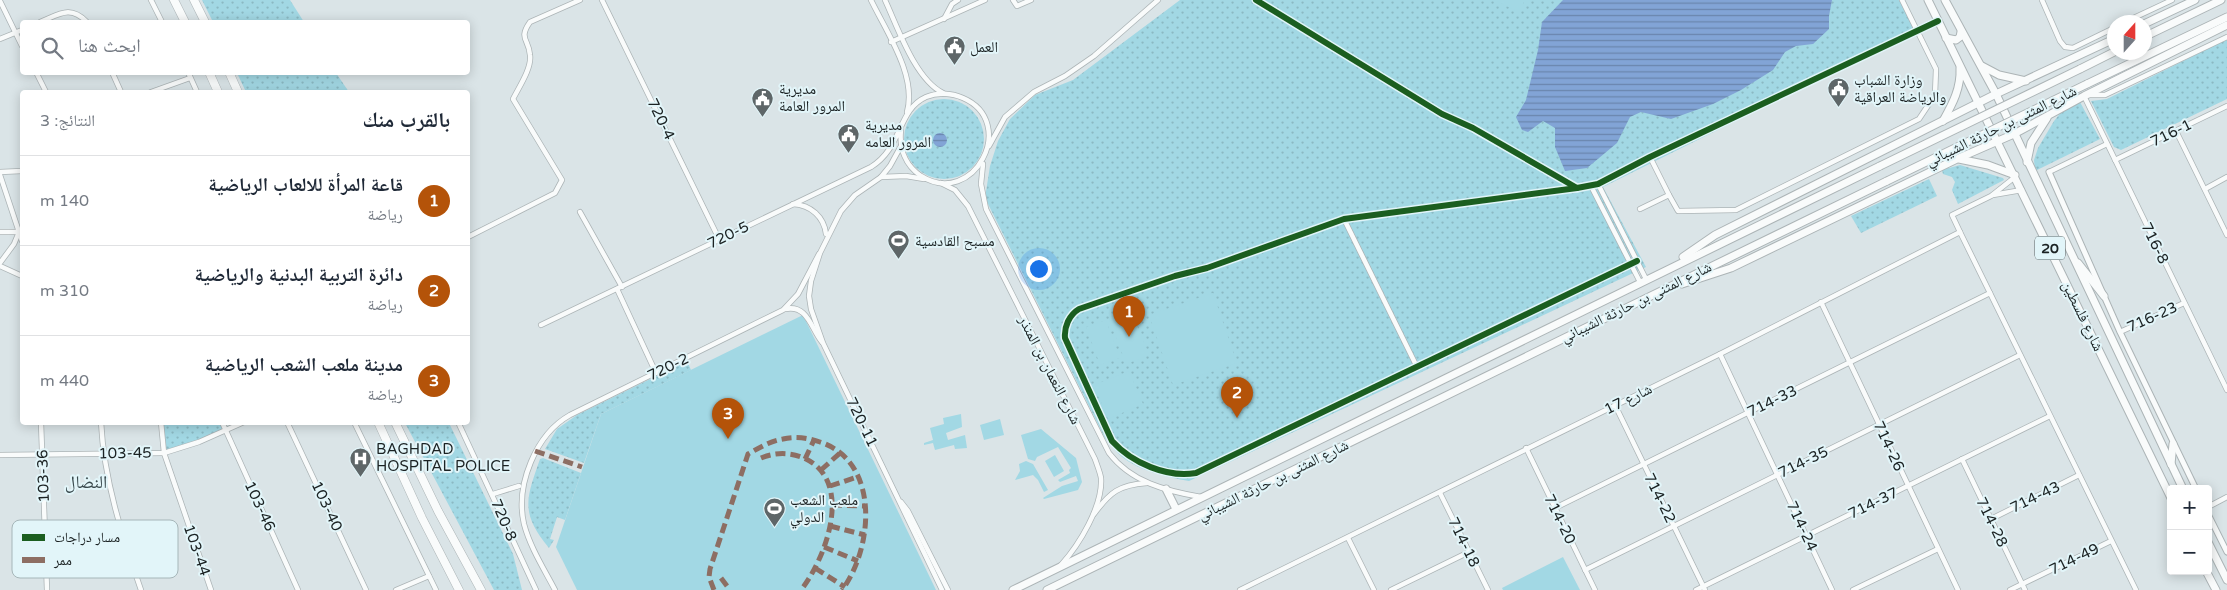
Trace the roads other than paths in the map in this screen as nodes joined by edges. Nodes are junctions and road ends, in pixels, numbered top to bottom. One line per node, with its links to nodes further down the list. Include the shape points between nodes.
1 (151, 0): 27 (street)
2 (174, 0): 28 (highway)
3 (194, 0): 29 (highway)
4 (580, 0): 107 (street, via 530,22 525,29 529,65 513,99 562,180 560,186 555,193)
5 (602, 0): 109 (street, 720-4)
6 (871, 0): 44 (street)
7 (885, 0): 39 (street)
8 (958, 0): 24 (street)
9 (985, 0): 24 (street)
10 (1013, 0): 11 (street, via 1017,6)
11 (1031, 0)
12 (1158, 0): 76 (street, via 1094,56 1034,92 1005,117)
13 (1256, 0): 92 (street, via 1442,114 1473,128)
14 (1902, 0): 36 (street)
15 (1928, 0): 31 (main road, شارع فلسطين / 20)
16 (2042, 0): 34 (street, via 2065,47 2073,48)
17 (2172, 0): 22 (street)
18 (2196, 0): 30 (main road)
19 (2221, 0): 38 (main road)
20 (0, 1): 35 (street)
21 (1947, 2): 37 (main road, شارع فلسطين / 20)
22 (2140, 15)
23 (2227, 17): 121 (main road, شارع المثنى بن حارثة الشيباني, bridge)
24 (944, 19): 39 (street)
25 (45, 20): 26 (street, via 64,12 73,12)
26 (84, 20)
27 (161, 20)
28 (184, 20)
29 (204, 20)
30 (2152, 20)
31 (1938, 21): 36 (street); 41 (main road, شارع فلسطين / 20)
32 (2227, 25): 64 (main road)
33 (20, 31): 35 (street)
34 (2107, 31)
35 (16, 32): 42 (street); 43 (street)
36 (1917, 32): 77 (street); 95 (street, via 1936,69 1935,95 1919,119 1736,210 1678,211)
37 (1961, 32): 41 (main road, via 1956,40); 47 (main road, شارع فلسطين / 20)
38 (2152, 33)
39 (903, 37): 44 (street); 62 (street, via 925,78)
40 (2227, 37): 64 (street, via 2105,95)
41 (1946, 38): 48 (main road, شارع فلسطين / 20)
42 (0, 39)
43 (20, 41)
44 (891, 42): 67 (street, via 908,78 910,93)
45 (2107, 42): 55 (main road)
46 (2107, 56): 115 (main road, شارع المثنى بن حارثة الشيباني, bridge)
47 (1976, 58): 55 (main road, via 1990,71); 63 (main road, شارع فلسطين / 20)
48 (1960, 65): 65 (main road, شارع فلسطين / 20); 69 (main road, via 1956,95)
49 (38, 75): 56 (street)
50 (113, 75): 57 (street)
51 (189, 75): 54 (street)
52 (210, 75): 60 (highway)
53 (230, 75): 61 (highway)
54 (190, 78): 58 (street); 59 (street)
55 (2026, 81): 63 (main road)
56 (45, 90)
57 (120, 90)
58 (156, 90)
59 (196, 90)
60 (217, 90)
61 (237, 90)
62 (944, 94): 67 (street, via 926,97); 76 (street, via 966,99 976,106 987,126)
63 (1996, 94): 65 (main road); 72 (main road, شارع فلسطين / 20)
64 (2085, 95): 68 (main road); 74 (street, 716-8)
65 (1978, 103): 69 (main road); 73 (main road, شارع فلسطين / 20)
66 (2227, 106): 71 (street, 716-1)
67 (906, 115): 70 (street)
68 (2049, 116): 72 (main road); 81 (main road, via 2035,136)
69 (1942, 122): 115 (main road, via 1716,235)
70 (901, 130): 75 (street); 97 (street, 720-5, via 890,150 875,164)
71 (2176, 131): 80 (street, 716-1); 93 (street)
72 (2014, 134): 73 (main road); 81 (main road, شارع فلسطين / 20)
73 (1998, 142): 78 (main road); 85 (main road, شارع فلسطين / 20)
74 (2107, 144): 80 (street, 716-8); 83 (street)
75 (900, 146): 86 (street); 88 (street, via 911,167)
76 (988, 149): 79 (street)
77 (1650, 157): 90 (street); 95 (street)
78 (1959, 158): 85 (main road); 121 (main road, via 1731,268)
79 (984, 159): 89 (street, via 966,177); 164 (street, شارع النعمان بن المنذر, via 981,184 986,209 1110,453 1120,466)
80 (2115, 160): 126 (street, 716-8)
81 (2027, 163): 111 (main road, شارع فلسطين / 20)
82 (20, 172): 84 (street)
83 (2049, 172): 123 (street)
84 (0, 174): 101 (street)
85 (2015, 176): 94 (main road, شارع فلسطين / 20); 96 (street)
86 (881, 177): 88 (street); 108 (street, via 847,203)
87 (2227, 177): 93 (street)
88 (931, 180): 89 (street)
89 (940, 182): 180 (street, شارع النعمان بن المنذر, via 955,190 968,206 1095,459 1101,478)
90 (1598, 184): 91 (street); 112 (street)
91 (1591, 186): 92 (street); 113 (street)
92 (1577, 188): 100 (street)
93 (2205, 189): 106 (street)
94 (2022, 190): 96 (street); 171 (main road, شارع فلسطين / 20)
95 (1669, 195): 98 (street)
96 (1991, 196): 104 (street, via 1952,215)
97 (791, 204): 108 (street, via 804,206 816,213); 109 (street, 720-5)
98 (1640, 209)
99 (580, 212): 119 (street)
100 (1344, 219): 135 (street); 135 (street, via 1072,313 1064,338 1106,431 1119,448 1144,464 1174,474 1196,473)
101 (20, 229)
102 (0, 232): 103 (street)
103 (20, 232)
104 (1960, 232): 122 (street); 125 (street, شارع 17)
105 (20, 234): 114 (street)
106 (2227, 235)
107 (470, 236)
108 (827, 236): 110 (street)
109 (719, 239): 119 (street, 720-5)
110 (820, 253): 118 (street, 720-2); 120 (street, 720-11)
111 (2071, 256): 123 (main road); 161 (main road, شارع فلسطين / 20)
112 (1637, 260): 113 (street); 117 (street)
113 (1630, 264): 117 (street); 135 (street)
114 (0, 265): 116 (street)
115 (1662, 272): 117 (main road, شارع المثنى بن حارثة الشيباني)
116 (20, 275)
117 (1643, 281): 174 (main road, شارع المثنى بن حارثة الشيباني)
118 (802, 287): 120 (street); 124 (street, 720-2)
119 (619, 288): 129 (street, 720-5); 136 (street)
120 (809, 289): 131 (street, 720-11, via 811,309)
121 (1658, 291): 215 (main road, شارع المثنى بن حارثة الشيباني)
122 (1990, 293): 133 (street); 134 (street, 714-33)
123 (2104, 296): 130 (street)
124 (793, 300): 127 (street, 720-2); 128 (street, 720-11)
125 (1821, 302): 132 (street, شارع 17); 134 (street, 714-26)
126 (2184, 303): 130 (street, 716-23); 137 (street, 716-8)
127 (783, 310): 128 (street); 136 (street, 720-2)
128 (798, 310): 131 (street, 720-11, via 806,316)
129 (541, 325)
130 (2120, 332): 153 (street)
131 (823, 343): 176 (street, 720-11)
132 (1720, 354): 138 (street, شارع 17); 139 (street, 714-24)
133 (2020, 355): 140 (street); 141 (street, 714-35)
134 (1850, 362): 139 (street, 714-33); 141 (street, 714-26)
135 (1417, 367)
136 (656, 373): 165 (street, 720-2, via 555,425 538,446)
137 (2227, 390)
138 (1615, 405): 154 (street, شارع 17); 160 (street, 714-22)
139 (1748, 413): 160 (street, 714-33); 162 (street, 714-24)
140 (2050, 416): 159 (street, 714-37); 163 (street)
141 (1879, 424): 162 (street, 714-35); 169 (street, 714-26)
142 (41, 425): 158 (street, 103-36)
143 (101, 425): 156 (street)
144 (161, 425): 155 (street, 103-44)
145 (223, 425): 152 (street, 103-46)
146 (238, 425): 152 (street, 103-45)
147 (288, 425): 205 (street, 103-40)
148 (355, 425): 196 (street)
149 (379, 425): 208 (highway)
150 (396, 425): 209 (highway)
151 (460, 425): 173 (street, 720-8)
152 (225, 431): 155 (street, 103-45); 204 (street, 103-46)
153 (2173, 444): 161 (main road); 167 (street)
154 (1526, 448): 172 (street, شارع 17); 178 (street, 714-20)
155 (164, 453): 156 (street, 103-45); 203 (street, 103-44)
156 (103, 454): 158 (street, 103-45); 183 (street)
157 (0, 455): 158 (street, 103-45)
158 (42, 455): 182 (street, 103-36)
159 (1962, 459): 169 (street, 714-37); 181 (street, 714-28)
160 (1644, 464): 178 (street, 714-33); 185 (street, 714-22)
161 (2171, 464): 166 (main road, شارع فلسطين / 20)
162 (1777, 475): 185 (street, 714-35); 186 (street, 714-24)
163 (2079, 475): 181 (street, 714-43); 188 (street)
164 (1150, 483): 170 (street, شارع النعمان بن المنذر); 180 (street, via 1116,489)
165 (525, 485): 211 (street, 720-8, via 522,510 525,526)
166 (2181, 485)
167 (2194, 485)
168 (519, 486): 173 (street)
169 (1908, 486): 186 (street, 714-37); 189 (street, 714-26)
170 (1166, 489): 174 (street, شارع النعمان بن المنذر); 179 (main road)
171 (2167, 490)
172 (1440, 493): 187 (street, شارع 17); 191 (street, 714-18)
173 (494, 494): 210 (street, 720-8)
174 (1201, 497): 179 (main road, شارع المثنى بن حارثة الشيباني)
175 (2227, 497): 177 (street)
176 (900, 502): 212 (street, 720-11); 213 (street, 720-11, via 908,511)
177 (2212, 505)
178 (1555, 508): 194 (street, 714-20)
179 (1176, 509): 193 (main road, شارع المثنى بن حارثة الشيباني)
180 (1091, 517): 193 (street, شارع النعمان بن المنذر, via 1084,536)
181 (1991, 519): 199 (street, 714-28)
182 (44, 520)
183 (118, 520)
184 (2212, 522): 192 (street)
185 (1674, 526): 194 (street, 714-35); 201 (street, 714-22)
186 (1806, 536): 201 (street, 714-37); 222 (street, 714-24)
187 (1348, 538): 200 (street, شارع 17); 217 (street)
188 (2111, 541): 199 (street, 714-49); 227 (street)
189 (1938, 549): 223 (street); 224 (street, 714-26)
190 (2212, 550): 198 (main road)
191 (1469, 552): 218 (street); 219 (street, 714-18)
192 (2227, 552)
193 (1059, 567): 214 (main road, شارع المثنى بن حارثة الشيباني)
194 (1585, 570): 220 (street, 714-20)
195 (2208, 575): 228 (main road)
196 (429, 576): 206 (street); 207 (street)
197 (137, 578): 202 (street)
198 (2227, 580)
199 (2022, 584): 225 (street, 714-49); 226 (street, 714-28)
200 (1248, 588): 216 (street, شارع 17)
201 (1704, 588): 221 (street, 714-37)
202 (141, 590)
203 (211, 590)
204 (298, 590)
205 (366, 590)
206 (396, 590)
207 (436, 590)
208 (459, 590)
209 (481, 590)
210 (536, 590)
211 (555, 590)
212 (942, 590)
213 (948, 590)
214 (1012, 590)
215 (1047, 590)
216 (1240, 590)
217 (1374, 590)
218 (1391, 590)
219 (1488, 590)
220 (1595, 590)
221 (1696, 590)
222 (1832, 590)
223 (1853, 590)
224 (1958, 590)
225 (2010, 590)
226 (2025, 590)
227 (2136, 590)
228 (2216, 590)

